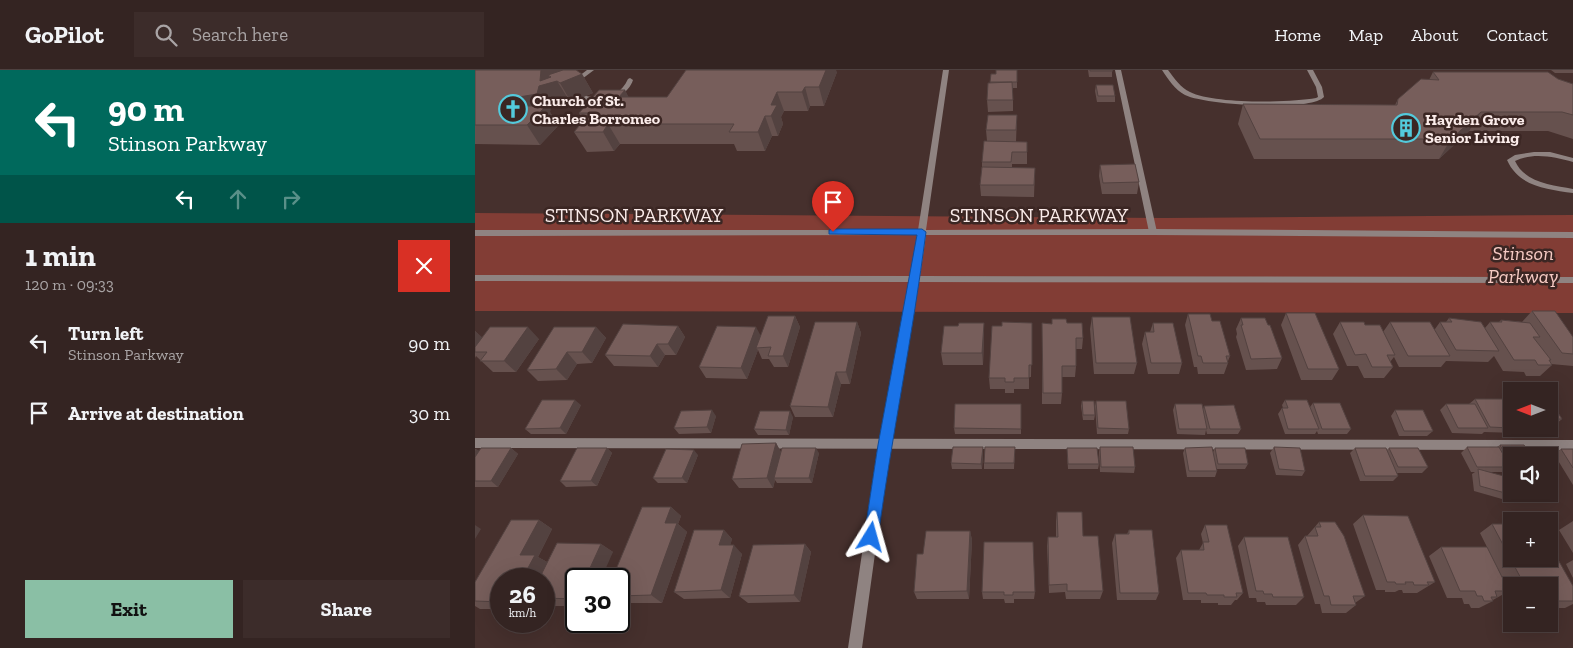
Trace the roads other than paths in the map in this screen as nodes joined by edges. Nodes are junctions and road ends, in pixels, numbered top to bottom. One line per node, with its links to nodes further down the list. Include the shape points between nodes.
1 (591, 70): 7 (street, via 574,81)
2 (946, 70): 11 (street)
3 (1118, 70): 12 (street)
4 (1165, 70): 5 (street, via 1185,92 1199,99 1307,102 1321,97)
5 (1309, 70)
6 (630, 80): 8 (street, via 626,90 613,97 588,100)
7 (573, 90)
8 (583, 97)
9 (1573, 160): 10 (street, via 1538,154 1519,155 1511,160 1512,166 1526,178 1538,184)
10 (1573, 191)
11 (922, 232): 12 (street, STINSON PARKWAY); 13 (street, STINSON PARKWAY); 16 (street)
12 (1153, 232): 14 (street, STINSON PARKWAY)
13 (475, 233)
14 (1573, 235)
15 (475, 278): 16 (street)
16 (915, 278): 17 (street); 19 (street)
17 (1573, 280)
18 (475, 443): 19 (street)
19 (884, 445): 20 (street); 21 (street)
20 (1573, 445)
21 (855, 648)

